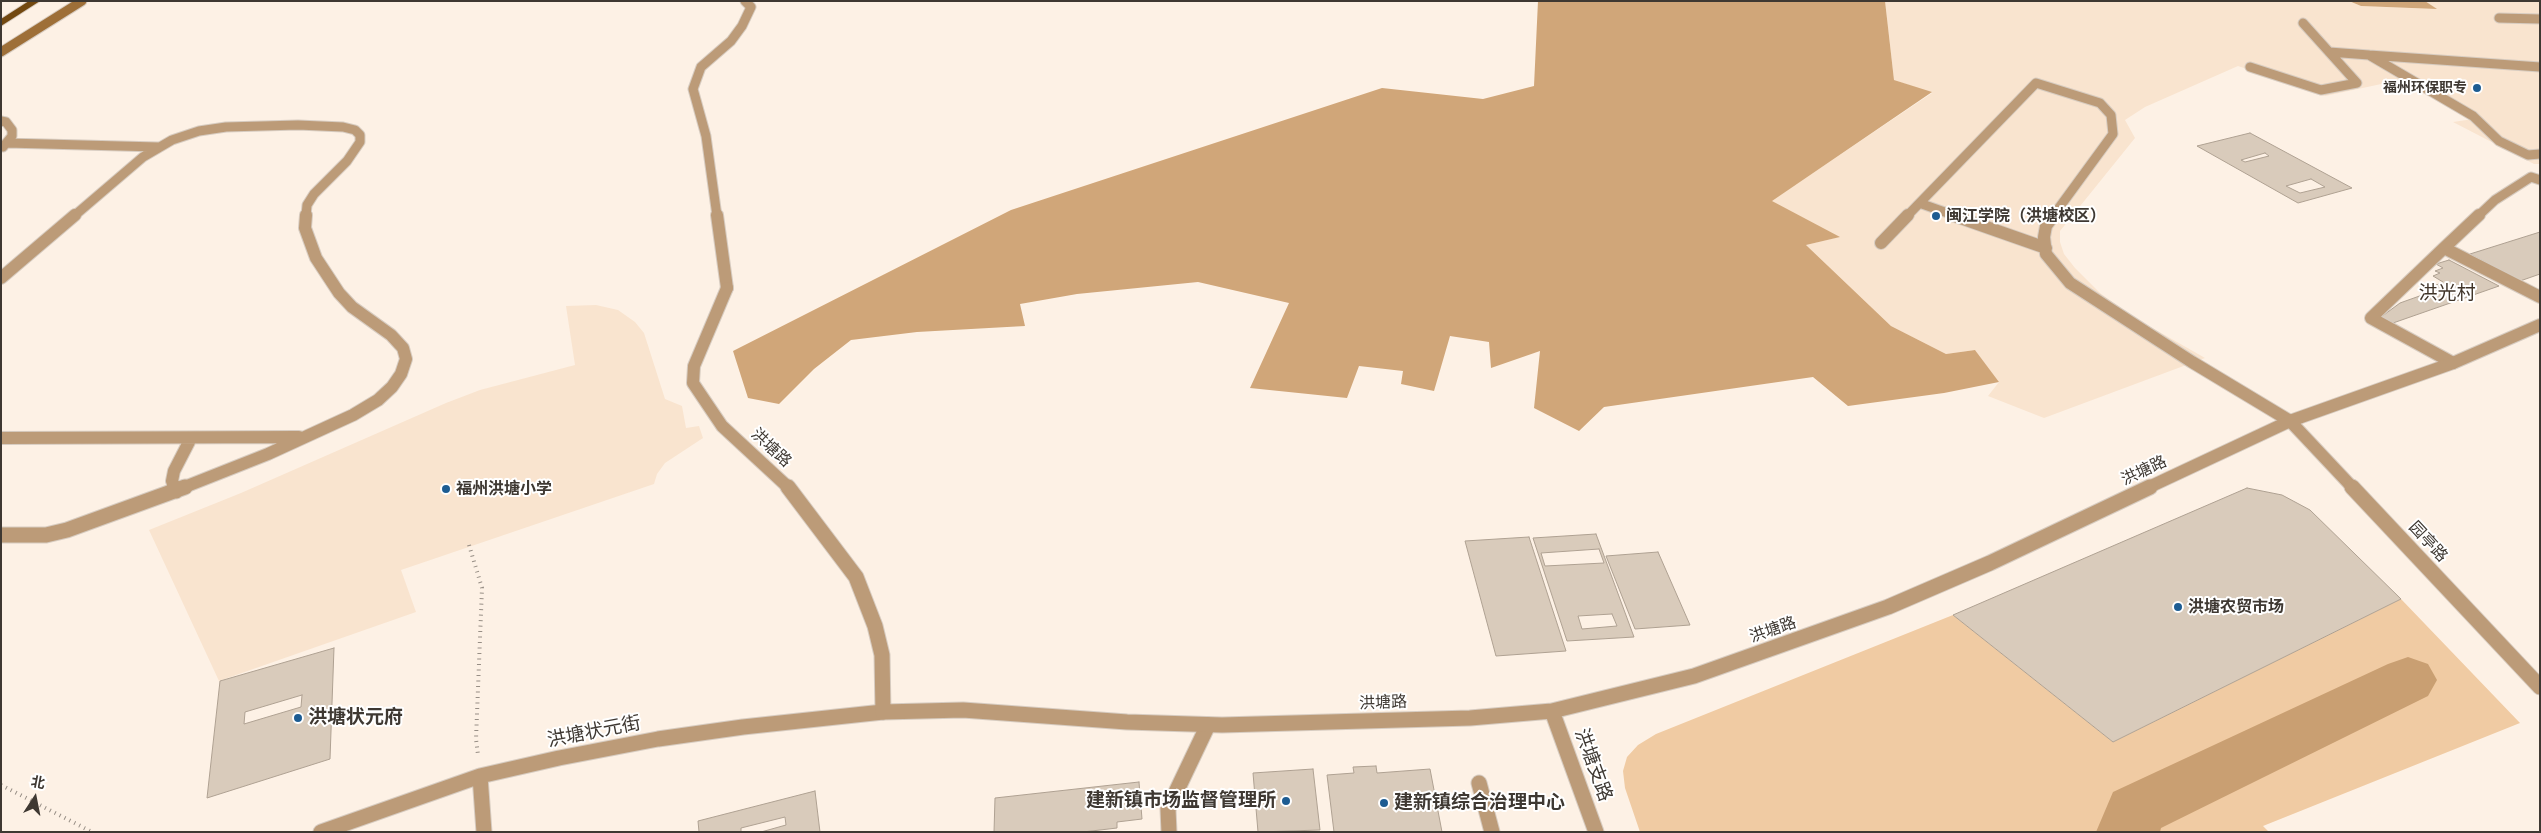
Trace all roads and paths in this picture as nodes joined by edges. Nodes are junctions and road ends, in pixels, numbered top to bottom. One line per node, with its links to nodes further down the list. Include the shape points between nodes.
1 (36, 1): 6 (highway)
2 (82, 1): 8 (main road)
3 (745, 1): 36 (street, 洪塘路, via 751,7 742,26 700,67 693,89 706,136 727,288 694,366 693,384 722,426 786,485 856,577 875,626 882,655)
4 (2499, 18): 5 (street)
5 (2540, 19)
6 (1, 23)
7 (2303, 23): 9 (street)
8 (1, 52)
9 (2329, 52): 10 (street); 11 (street, via 2357,84 2321,90)
10 (2369, 55): 12 (street); 16 (street, via 2473,116 2499,141 2528,155)
11 (2250, 66)
12 (2540, 67)
13 (1, 121): 14 (street, via 12,130 12,136)
14 (4, 145): 15 (street)
15 (158, 147): 22 (street); 27 (street, via 185,134 226,127 325,126 355,130 360,135 356,151 307,205 305,228 316,258 339,293 352,307 391,335 403,348 406,359 396,381 378,400)
16 (2540, 154)
17 (2540, 180): 21 (street, via 2531,176 2495,200)
18 (1922, 204): 19 (street); 20 (street); 20 (street, via 2036,83 2091,100 2107,108 2113,134 2046,226)
19 (1881, 243)
20 (2046, 248): 26 (street, 园亭路, via 2052,262 2070,283)
21 (2444, 248): 23 (street); 25 (street, via 2371,318)
22 (1, 278)
23 (2540, 297)
24 (2540, 325): 25 (street, 洪塘路)
25 (2452, 363): 26 (street, 洪塘路)
26 (2290, 421): 33 (street, 园亭路); 35 (street, 洪塘路, via 1990,563 1888,607 1694,676)
27 (304, 437): 29 (street); 30 (street)
28 (1, 438): 29 (street)
29 (191, 438): 30 (street, via 174,471 172,482)
30 (176, 491): 31 (street, via 67,530 46,535)
31 (1, 535)
32 (468, 545): 38 (path, via 482,588 476,740)
33 (2540, 687)
34 (963, 710): 36 (street, 洪塘状元街); 37 (street, 洪塘路, via 1118,722)
35 (1552, 711): 37 (street, 洪塘路, via 1470,718); 46 (street, 洪塘支路)
36 (883, 712): 38 (street, 洪塘状元街, via 658,740)
37 (1208, 725): 44 (street, via 1168,809)
38 (480, 776): 42 (street, 洪塘状元街); 43 (street)
39 (1479, 783): 45 (street)
40 (1, 785): 41 (path)
41 (92, 832)
42 (321, 832)
43 (484, 832)
44 (1169, 832)
45 (1492, 832)
46 (1596, 832)

